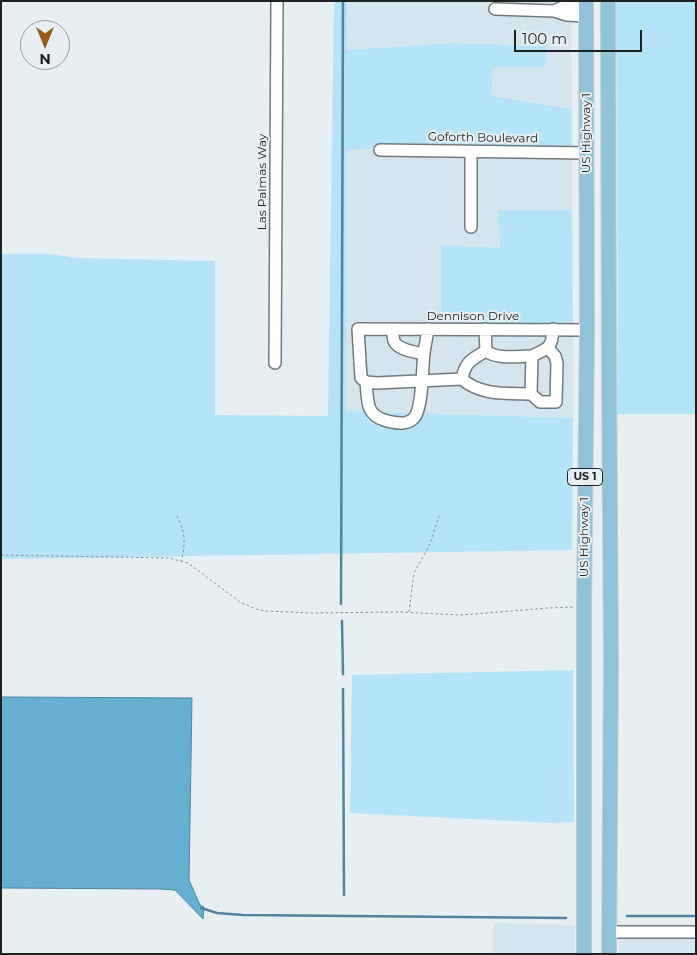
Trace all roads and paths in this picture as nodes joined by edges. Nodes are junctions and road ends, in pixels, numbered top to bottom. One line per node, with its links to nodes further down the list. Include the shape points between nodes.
1 (277, 1): 18 (street, Las Palmas Way)
2 (608, 1): 19 (main road, US Highway 1 / US 1)
3 (586, 8): 4 (street); 7 (main road, US Highway 1 / US 1)
4 (495, 10)
5 (380, 150): 6 (street, Goforth Boulevard)
6 (471, 152): 7 (street, Goforth Boulevard); 8 (street)
7 (586, 153): 13 (main road, US Highway 1 / US 1)
8 (471, 227)
9 (392, 329): 10 (street, Dennison Drive); 16 (street, via 394,341 399,346); 22 (street, Dennison Drive, via 358,329 361,378)
10 (428, 330): 11 (street, Dennison Drive); 16 (street)
11 (485, 330): 12 (street, Dennison Drive); 15 (street)
12 (553, 330): 13 (street, Dennison Drive); 14 (street)
13 (587, 330): 19 (main road); 28 (main road, US Highway 1 / US 1)
14 (548, 348): 17 (street); 23 (street, via 557,363 556,402 540,402)
15 (486, 351): 17 (street, via 499,356); 20 (street, via 468,363)
16 (424, 354): 21 (street)
17 (532, 356): 23 (street)
18 (275, 363)
19 (608, 373): 30 (main road, US Highway 1 / US 1)
20 (462, 379): 21 (street); 23 (street, via 470,386 487,392)
21 (422, 381): 22 (street); 22 (street, via 415,417 402,424 382,419 371,412)
22 (366, 382)
23 (531, 394)
24 (177, 516): 27 (path, via 184,537)
25 (439, 516): 29 (path, via 430,544 414,573)
26 (1, 555): 27 (path, via 169,558)
27 (181, 561): 29 (path, via 240,602 256,609 290,613)
28 (584, 607): 29 (path, via 461,615); 32 (main road, US Highway 1 / US 1)
29 (409, 612)
30 (610, 932): 31 (street); 33 (main road, US Highway 1 / US 1)
31 (696, 932)
32 (584, 954)
33 (609, 954)

